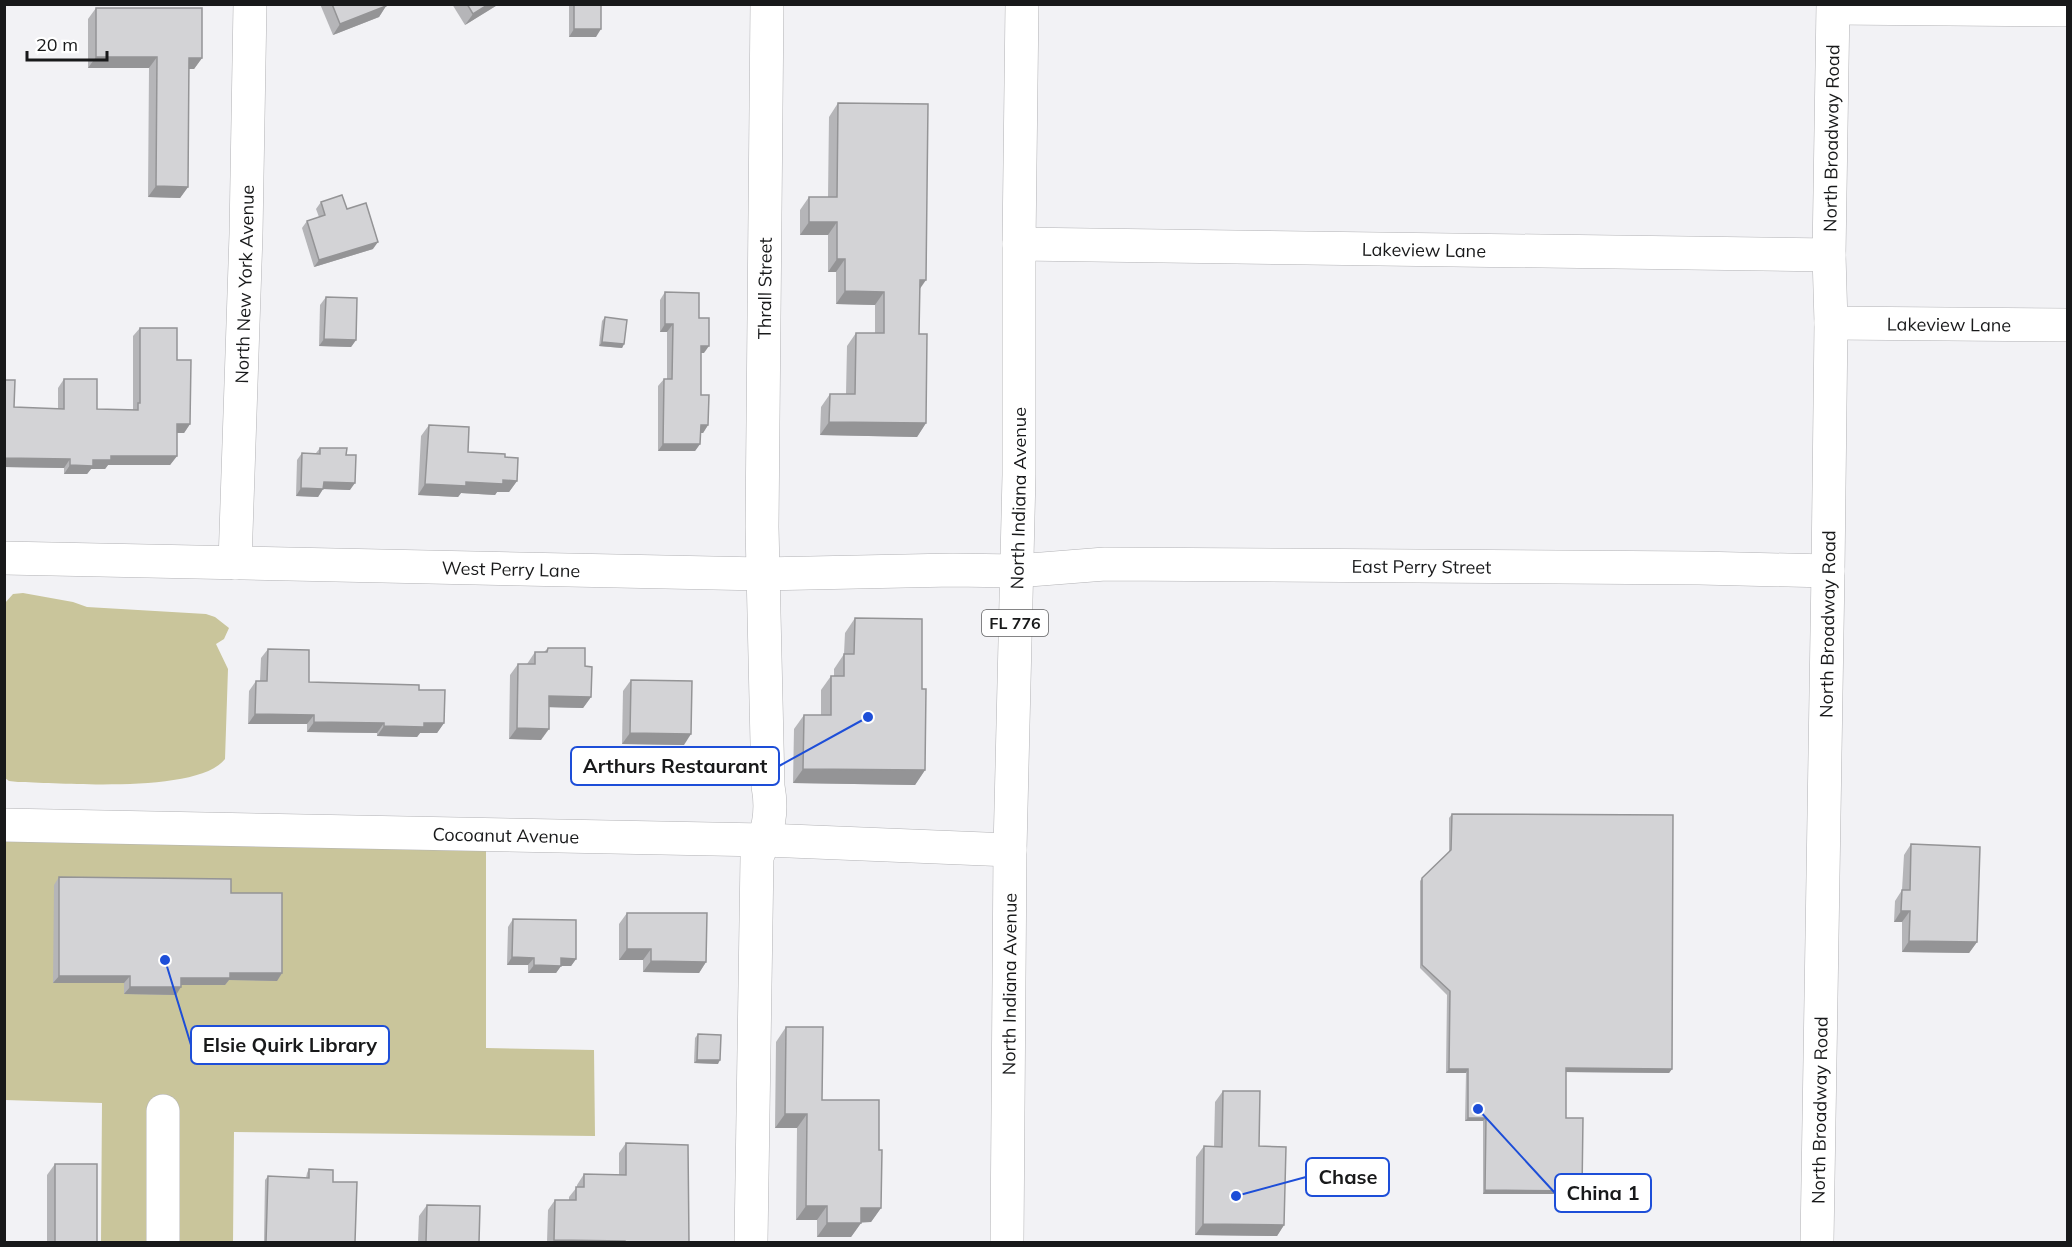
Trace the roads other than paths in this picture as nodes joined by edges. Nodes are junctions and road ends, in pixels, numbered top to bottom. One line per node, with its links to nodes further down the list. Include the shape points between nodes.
1 (250, 4): 11 (street, North New York Avenue)
2 (767, 4): 14 (street, Thrall Street)
3 (1022, 4): 6 (street, North Indiana Avenue / FL 776)
4 (1834, 7): 5 (street); 7 (street, North Broadway Road)
5 (2067, 10)
6 (1019, 244): 7 (street, Lakeview Lane); 12 (street, North Indiana Avenue / FL 776)
7 (1829, 255): 8 (street, North Broadway Road)
8 (1831, 323): 9 (street, Lakeview Lane); 13 (street, North Broadway Road)
9 (2067, 325)
10 (4, 558): 11 (street, West Perry Lane)
11 (235, 563): 14 (street, West Perry Lane)
12 (1016, 571): 13 (street, East Perry Street, via 1105,564); 14 (street, West Perry Lane); 17 (street, North Indiana Avenue / FL 776)
13 (1828, 572): 22 (street, North Broadway Road)
14 (762, 574): 16 (street, Thrall Street, via 771,807)
15 (4, 825): 16 (street, Cocoanut Avenue)
16 (765, 840): 17 (street, Cocoanut Avenue); 20 (street, Thrall Street, via 757,857)
17 (1010, 850): 21 (street, North Indiana Avenue / FL 776)
18 (163, 1111): 19 (street)
19 (163, 1242)
20 (751, 1242)
21 (1007, 1242)
22 (1816, 1242)

